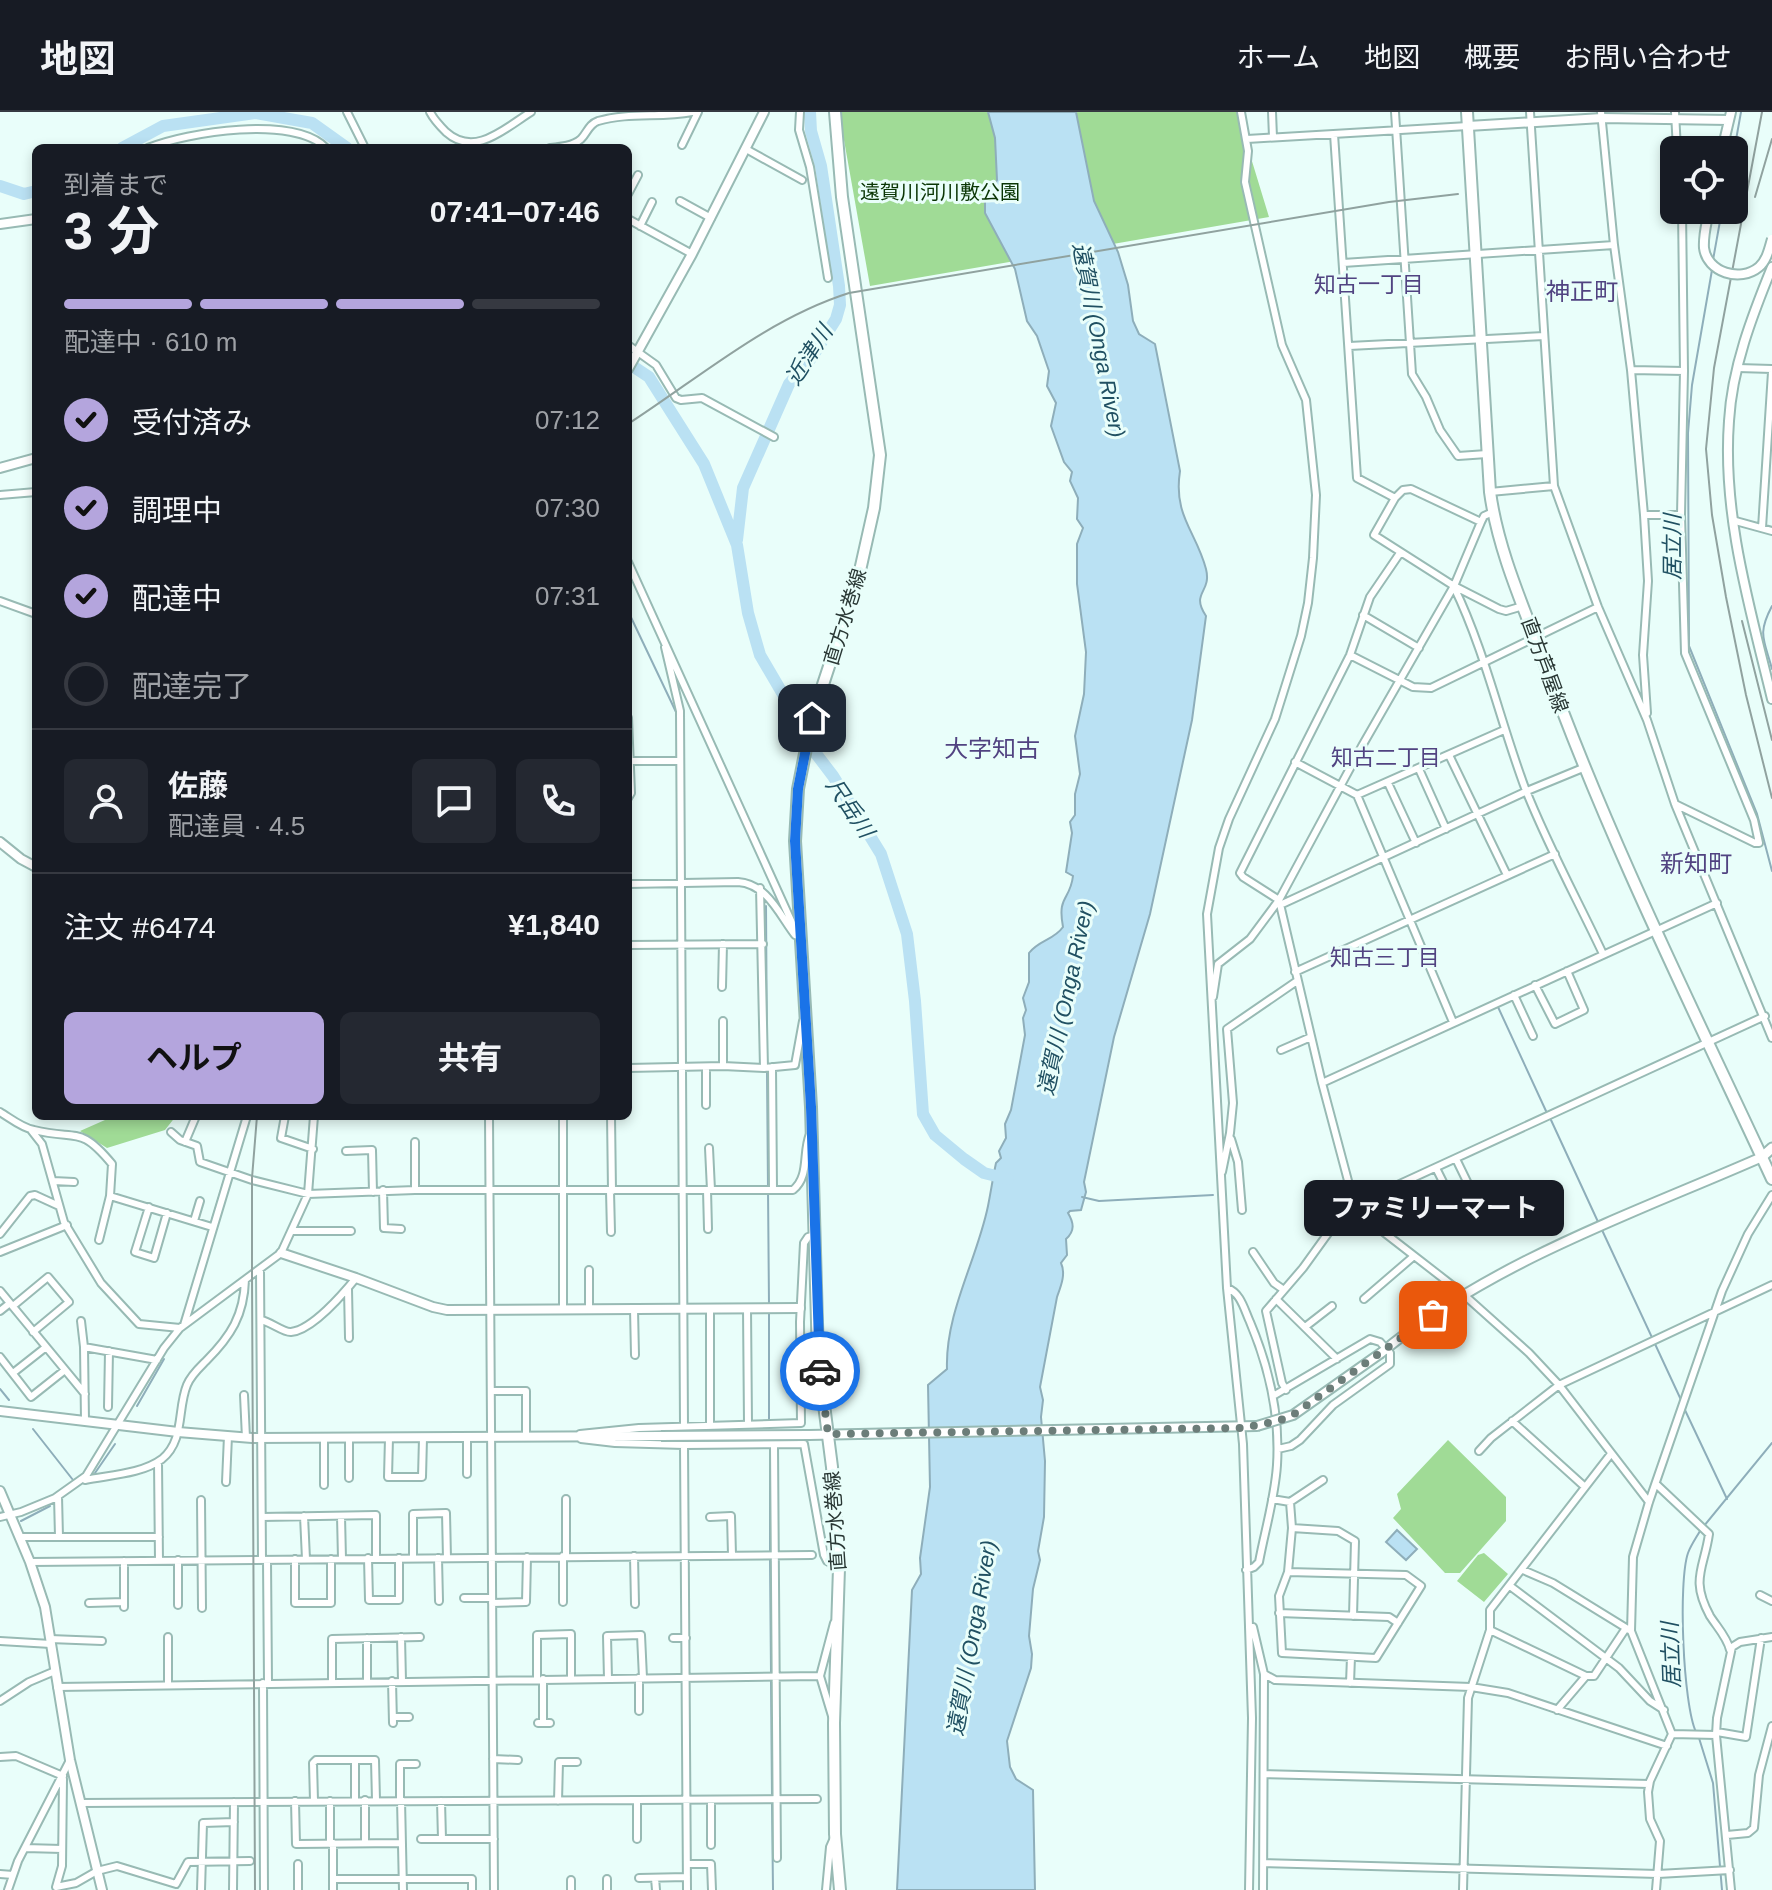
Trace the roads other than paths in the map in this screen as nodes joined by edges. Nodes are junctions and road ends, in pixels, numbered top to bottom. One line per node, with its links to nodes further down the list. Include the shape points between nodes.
1 (347, 112): 27 (street)
2 (430, 112): 3 (street, via 452,137 469,144)
3 (531, 112)
4 (695, 112): 12 (street); 29 (street)
5 (764, 112): 30 (street)
6 (800, 112): 51 (street)
7 (835, 112): 123 (main road, 直方水巻線, via 842,197 880,455 859,575 812,718 798,789)
8 (1241, 112): 24 (street)
9 (1272, 112): 23 (street)
10 (1395, 112): 19 (street)
11 (1467, 112): 18 (main road, 直方芦屋線)
12 (674, 113): 28 (street, via 627,113 594,122)
13 (1602, 115): 14 (street); 17 (street); 44 (street)
14 (1649, 115): 15 (street)
15 (1675, 115): 16 (street); 21 (street)
16 (1730, 116): 22 (street)
17 (1530, 117): 18 (street); 45 (street)
18 (1468, 126): 19 (street); 47 (main road, 直方芦屋線)
19 (1396, 131): 20 (street); 48 (street)
20 (1334, 134): 23 (street); 49 (street)
21 (1676, 136)
22 (1725, 136)
23 (1273, 137): 24 (street)
24 (1247, 139): 135 (street, via 1245,182 1282,345 1306,400 1316,495 1301,636 1275,719 1229,819 1212,882 1207,914)
25 (164, 144): 26 (street, via 244,129 308,134)
26 (321, 144)
27 (359, 144)
28 (572, 144)
29 (682, 145)
30 (746, 149): 32 (street); 36 (street)
31 (638, 175): 33 (street)
32 (802, 180)
33 (632, 186)
34 (680, 201): 36 (street)
35 (652, 202): 42 (street)
36 (711, 218): 46 (street)
37 (32, 220): 39 (street)
38 (632, 221): 42 (street)
39 (0, 224)
40 (1682, 224): 61 (street)
41 (1706, 224): 43 (street, bridge, via 1704,250 1709,261 1732,274 1751,272 1766,258)
42 (640, 226): 46 (street)
43 (1772, 239)
44 (1614, 245): 45 (street); 60 (street)
45 (1538, 250): 47 (street); 52 (street)
46 (692, 254): 57 (street)
47 (1475, 254): 48 (street); 53 (main road, 直方芦屋線)
48 (1404, 259): 49 (street); 54 (street)
49 (1343, 263): 55 (street)
50 (1772, 267): 59 (street)
51 (828, 278)
52 (1544, 336): 53 (street); 67 (street)
53 (1480, 340): 54 (street); 64 (main road, 直方芦屋線)
54 (1410, 343): 55 (street); 64 (street, via 1412,374 1453,450 1458,456)
55 (1349, 346): 71 (street, via 1357,478)
56 (632, 347): 57 (street)
57 (639, 351): 58 (street); 63 (street, via 656,365 676,398 702,398)
58 (632, 362)
59 (1738, 368): 62 (street); 75 (street, via 1729,422)
60 (1631, 370): 61 (street); 73 (street)
61 (1684, 371): 74 (street)
62 (1772, 371): 77 (street)
63 (774, 437)
64 (1487, 454): 69 (main road, 直方芦屋線)
65 (32, 459): 66 (street)
66 (0, 468)
67 (1554, 486): 69 (street); 84 (street)
68 (32, 492): 70 (street)
69 (1490, 492): 72 (main road, 直方芦屋線)
70 (0, 495)
71 (1395, 498): 76 (street, via 1411,489); 79 (street, via 1374,535)
72 (1493, 512): 76 (street); 83 (main road, 直方芦屋線)
73 (1644, 515): 74 (street); 95 (street)
74 (1681, 515): 107 (street, via 1685,653 1759,843)
75 (1732, 520): 77 (street); 93 (street)
76 (1481, 522): 81 (street)
77 (1762, 528): 78 (street)
78 (1772, 531)
79 (1400, 553): 81 (street); 86 (street)
80 (632, 571): 88 (street)
81 (1454, 586): 83 (street, via 1503,610); 89 (street); 91 (street)
82 (0, 601): 85 (street)
83 (1523, 606): 87 (main road, 直方芦屋線)
84 (1598, 607): 87 (street); 95 (street)
85 (32, 613)
86 (1363, 615): 89 (street); 90 (street)
87 (1535, 637): 91 (street); 101 (main road, 直方芦屋線)
88 (665, 647): 99 (street, via 680,711); 123 (street)
89 (1419, 648): 92 (street)
90 (1350, 655): 92 (street); 100 (street)
91 (1485, 663): 92 (street, via 1424,689); 96 (street)
92 (1399, 680): 104 (street)
93 (1770, 686): 94 (street)
94 (1772, 699)
95 (1647, 720): 107 (street)
96 (1504, 730): 97 (street); 105 (street)
97 (1449, 755): 102 (street); 108 (street)
98 (632, 761): 99 (street)
99 (679, 761): 117 (street)
100 (1295, 762): 104 (street); 119 (street, via 1240,873)
101 (1583, 768): 105 (street); 122 (main road, 直方芦屋線)
102 (1419, 769): 103 (street); 109 (street)
103 (1388, 783): 106 (street); 111 (street)
104 (1341, 787): 106 (street); 119 (street)
105 (1527, 791): 108 (street); 112 (street)
106 (1357, 795): 113 (street)
107 (1675, 804): 120 (street)
108 (1478, 814): 109 (street); 115 (street)
109 (1446, 829): 111 (street)
110 (0, 842): 114 (street)
111 (1416, 843): 113 (street)
112 (1555, 854): 115 (street); 128 (street)
113 (1385, 858): 119 (street); 121 (street)
114 (32, 865)
115 (1507, 875): 121 (street)
116 (632, 884): 117 (street)
117 (682, 884): 118 (street, via 738,882); 127 (street)
118 (760, 888): 123 (street); 125 (street)
119 (1279, 903): 130 (street); 135 (street, via 1256,932 1218,964)
120 (1717, 903): 122 (street); 137 (street)
121 (1410, 918): 130 (street); 139 (street)
122 (1656, 929): 128 (street); 143 (main road, 直方芦屋線)
123 (800, 941): 136 (main road, 直方水巻線)
124 (723, 944): 125 (street); 127 (street); 133 (street)
125 (763, 944): 147 (street)
126 (632, 945): 127 (street)
127 (683, 945): 149 (street)
128 (1603, 954): 129 (street)
129 (1567, 971): 132 (street); 132 (street, via 1584,1010 1555,1024)
130 (1295, 972): 131 (street)
131 (1297, 981): 141 (street); 163 (street, via 1227,1029 1233,1103)
132 (1535, 985): 134 (street)
133 (722, 987)
134 (1514, 995): 139 (street); 140 (street)
135 (1210, 1005): 174 (street)
136 (806, 1011): 147 (street, via 795,1065); 161 (main road, 直方水巻線)
137 (1765, 1016): 142 (street); 143 (street)
138 (723, 1021): 145 (street)
139 (1453, 1022): 150 (street)
140 (1533, 1036)
141 (1311, 1037): 144 (street); 150 (street)
142 (1772, 1038)
143 (1707, 1043): 170 (main road, 直方芦屋線); 171 (street)
144 (1281, 1050)
145 (723, 1066): 146 (street); 147 (street)
146 (706, 1067): 149 (street); 151 (street)
147 (767, 1067): 184 (street)
148 (632, 1068): 149 (street)
149 (683, 1068): 186 (street)
150 (1322, 1083): 193 (street)
151 (706, 1105)
152 (0, 1112): 160 (street)
153 (194, 1120): 164 (street)
154 (246, 1120): 173 (street)
155 (284, 1120): 168 (street, via 281,1138)
156 (314, 1120): 168 (street)
157 (489, 1120): 182 (street)
158 (563, 1120): 179 (street)
159 (611, 1120): 185 (street)
160 (31, 1130): 176 (street, via 42,1144); 190 (street, via 80,1135 93,1142 112,1164)
161 (812, 1131): 184 (street, via 802,1182 793,1190); 209 (main road, 直方水巻線)
162 (171, 1132): 164 (street)
163 (1229, 1137): 174 (street); 197 (street, via 1238,1162)
164 (185, 1142): 173 (street, via 197,1146 200,1162)
165 (415, 1142): 181 (street)
166 (709, 1148): 183 (street)
167 (1772, 1148): 170 (main road)
168 (313, 1149): 188 (street)
169 (346, 1151): 187 (street, via 372,1150)
170 (1762, 1157): 175 (main road, 直方芦屋線); 224 (street)
171 (1456, 1159): 172 (street); 191 (street)
172 (1436, 1168): 178 (street); 194 (street)
173 (229, 1172): 188 (street); 202 (street)
174 (1220, 1178): 221 (street)
175 (1772, 1179)
176 (53, 1181): 177 (street); 195 (street)
177 (74, 1182)
178 (1405, 1182): 193 (street); 200 (street)
179 (563, 1189): 182 (street); 185 (street); 233 (street)
180 (383, 1190): 181 (street); 187 (street); 203 (street, via 384,1228)
181 (415, 1190): 182 (street)
182 (490, 1190): 232 (street)
183 (709, 1190): 184 (street); 186 (street); 204 (street)
184 (770, 1190)
185 (611, 1191): 186 (street); 207 (street)
186 (685, 1191): 236 (street)
187 (373, 1192): 188 (street)
188 (308, 1194): 205 (street)
189 (1772, 1195): 239 (street, via 1739,1252)
190 (110, 1196): 196 (street); 210 (street)
191 (1475, 1198)
192 (200, 1201): 199 (street)
193 (1353, 1203): 214 (street); 222 (street)
194 (1454, 1204)
195 (59, 1206): 201 (street); 208 (street, via 30,1196)
196 (149, 1207): 198 (street); 198 (street, via 135,1252 154,1258)
197 (1242, 1210)
198 (167, 1213): 199 (street)
199 (194, 1221): 202 (street)
200 (1424, 1222)
201 (67, 1225): 211 (street); 242 (street, via 101,1283 135,1322)
202 (212, 1227): 242 (street)
203 (401, 1229)
204 (708, 1229)
205 (293, 1231): 206 (street); 213 (street)
206 (351, 1231)
207 (611, 1232)
208 (0, 1234)
209 (816, 1235): 231 (street, via 804,1243); 272 (main road, 直方水巻線, via 818,1358)
210 (99, 1240)
211 (0, 1252)
212 (1253, 1252): 222 (street)
213 (281, 1253): 215 (street); 217 (street)
214 (1414, 1256): 224 (street); 227 (street)
215 (260, 1269): 218 (street); 240 (street)
216 (589, 1270): 234 (street)
217 (356, 1278): 220 (street); 232 (street, via 433,1307)
218 (245, 1280): 242 (street); 271 (street, via 238,1321 189,1380)
219 (1770, 1286): 225 (street); 239 (street)
220 (348, 1287): 240 (street, via 328,1310 293,1332); 245 (street)
221 (1227, 1288): 261 (street, via 1238,1295 1257,1339); 270 (street)
222 (1284, 1290): 226 (street)
223 (0, 1291): 228 (street)
224 (1462, 1293): 249 (street); 256 (street)
225 (1772, 1297)
226 (1276, 1299): 243 (street); 257 (street, via 1266,1311)
227 (1364, 1299)
228 (11, 1305): 238 (street); 244 (street); 244 (street, via 48,1277 69,1302)
229 (1332, 1306): 243 (street)
230 (747, 1308): 231 (street); 237 (street); 266 (street)
231 (800, 1308): 266 (street, via 801,1423)
232 (490, 1309): 233 (street); 258 (street)
233 (563, 1309): 234 (street)
234 (589, 1309): 235 (street)
235 (634, 1309): 236 (street); 250 (street)
236 (686, 1310): 237 (street); 268 (street)
237 (710, 1310): 269 (street)
238 (0, 1311)
239 (1714, 1312): 256 (street); 295 (street)
240 (261, 1320): 277 (street)
241 (81, 1321): 247 (street)
242 (182, 1327): 253 (street)
243 (1305, 1327): 252 (street)
244 (33, 1332): 246 (street)
245 (349, 1338)
246 (46, 1347): 254 (street); 255 (street)
247 (84, 1347): 248 (street); 259 (street)
248 (109, 1351): 253 (street); 262 (street)
249 (1384, 1351): 252 (street, via 1380,1342 1370,1339); 270 (street, bridge, via 1293,1415); 286 (street, via 1390,1353 1390,1364 1333,1405 1300,1440)
250 (635, 1355)
251 (0, 1357): 255 (street)
252 (1337, 1359): 257 (street)
253 (157, 1360): 267 (street)
254 (65, 1370): 255 (street, via 31,1397); 259 (street)
255 (13, 1373)
256 (1559, 1385): 265 (street); 288 (street)
257 (1286, 1390): 261 (street)
258 (491, 1391): 275 (street, via 526,1391); 281 (street)
259 (85, 1394): 264 (street)
260 (244, 1395): 276 (street)
261 (1273, 1396): 286 (street)
262 (108, 1407)
263 (0, 1411): 264 (street)
264 (85, 1421): 267 (street)
265 (1512, 1421): 287 (street); 297 (street)
266 (748, 1424): 269 (street)
267 (119, 1425): 271 (street); 292 (street)
268 (687, 1426): 269 (street); 274 (street)
269 (710, 1426)
270 (1242, 1428): 272 (street); 338 (street)
271 (178, 1432): 273 (street); 289 (street)
272 (832, 1434): 274 (street, bridge); 337 (main road, 直方水巻線)
273 (228, 1436): 276 (street); 294 (street)
274 (569, 1436): 275 (street); 284 (street)
275 (526, 1437): 281 (street)
276 (246, 1438): 277 (street)
277 (261, 1438): 282 (street); 309 (street)
278 (389, 1438): 279 (street); 279 (street, via 388,1477 422,1477); 283 (street)
279 (423, 1438): 280 (street)
280 (467, 1438): 281 (street); 290 (street)
281 (491, 1438): 321 (street)
282 (324, 1439): 283 (street); 296 (street)
283 (349, 1439): 291 (street)
284 (687, 1445): 285 (street); 315 (street)
285 (771, 1446): 317 (street); 337 (street, via 804,1444 824,1555)
286 (1278, 1449): 301 (street)
287 (1479, 1451)
288 (1610, 1455): 297 (street); 304 (street)
289 (158, 1462): 292 (street); 314 (street)
290 (467, 1474)
291 (349, 1478)
292 (81, 1480): 299 (street)
293 (1323, 1480): 303 (street)
294 (226, 1482)
295 (1656, 1484): 304 (street); 371 (street, via 1709,1536 1699,1585)
296 (324, 1485)
297 (1585, 1487): 339 (street)
298 (0, 1491): 305 (street)
299 (58, 1496): 305 (street); 313 (street)
300 (566, 1499): 319 (street)
301 (1272, 1499): 303 (street); 338 (street, via 1259,1562)
302 (201, 1500): 332 (street)
303 (1290, 1502): 311 (street)
304 (1649, 1502): 359 (street, via 1633,1557)
305 (11, 1514): 308 (street); 312 (street)
306 (304, 1516): 307 (street); 309 (street); 328 (street)
307 (341, 1516): 323 (street, via 376,1515); 330 (street)
308 (0, 1517)
309 (262, 1517): 333 (street)
310 (710, 1517): 316 (street, via 731,1516)
311 (1292, 1528): 340 (street); 341 (street, via 1338,1531 1355,1541)
312 (20, 1537): 313 (street); 336 (street)
313 (59, 1537): 314 (street)
314 (159, 1537): 335 (street)
315 (687, 1555): 316 (street); 320 (street); 366 (street)
316 (732, 1555): 317 (street)
317 (772, 1555): 318 (street); 380 (street)
318 (812, 1555)
319 (565, 1556): 320 (street); 322 (street); 348 (street)
320 (634, 1556): 350 (street)
321 (492, 1557): 322 (street); 326 (street); 345 (street)
322 (527, 1557): 345 (street, via 526,1602)
323 (372, 1558): 324 (street); 324 (street, via 369,1600 399,1600); 330 (street)
324 (399, 1558): 325 (street)
325 (413, 1558): 326 (street); 326 (street, via 413,1514 446,1513)
326 (442, 1558): 346 (street)
327 (295, 1559): 328 (street); 329 (street, via 295,1603 331,1603); 333 (street)
328 (306, 1559): 329 (street)
329 (331, 1559): 330 (street)
330 (342, 1559)
331 (178, 1560): 332 (street); 335 (street); 351 (street)
332 (201, 1560): 333 (street); 352 (street)
333 (264, 1560): 389 (street)
334 (124, 1561): 335 (street); 336 (street); 349 (street, via 124,1604)
335 (159, 1561)
336 (30, 1562): 370 (street, via 49,1621)
337 (839, 1568): 354 (main road, 直方水巻線)
338 (1246, 1570): 353 (street)
339 (1523, 1570): 342 (street); 359 (street)
340 (1288, 1572): 341 (street); 355 (street)
341 (1354, 1574): 356 (street); 357 (street, via 1406,1575 1421,1586)
342 (1510, 1586): 358 (street, via 1490,1610); 373 (street)
343 (1760, 1595): 347 (street)
344 (464, 1598): 345 (street)
345 (492, 1600): 384 (street)
346 (439, 1601)
347 (1772, 1601)
348 (563, 1602)
349 (89, 1603)
350 (635, 1604)
351 (178, 1605)
352 (202, 1608)
353 (1249, 1611): 375 (street); 491 (street)
354 (837, 1612): 376 (street); 400 (main road, 直方水巻線)
355 (1279, 1613): 356 (street); 372 (street, via 1282,1653)
356 (1353, 1616): 357 (street, via 1389,1617)
357 (1398, 1623): 372 (street, via 1376,1658)
358 (1490, 1630): 377 (street); 393 (street)
359 (1628, 1630): 373 (street); 396 (street)
360 (168, 1637): 391 (street)
361 (401, 1637): 362 (street); 364 (street); 387 (street)
362 (420, 1637)
363 (1772, 1637): 367 (street)
364 (367, 1638): 385 (street); 388 (street, via 332,1639)
365 (673, 1638): 366 (street)
366 (686, 1638): 379 (street)
367 (1761, 1638): 371 (street, via 1734,1644); 403 (street, via 1746,1737)
368 (0, 1641): 370 (street)
369 (102, 1641): 370 (street)
370 (50, 1642): 374 (street)
371 (1730, 1650): 403 (street)
372 (1351, 1657): 390 (street)
373 (1606, 1659): 377 (street, via 1594,1676); 396 (street)
374 (55, 1671): 392 (street); 394 (street)
375 (1264, 1674): 390 (street, via 1275,1680); 412 (street)
376 (820, 1676): 380 (street); 400 (street)
377 (1586, 1676): 395 (street)
378 (641, 1678): 379 (street); 383 (street); 383 (street, via 641,1635 607,1636); 397 (street)
379 (688, 1678): 380 (street); 430 (street)
380 (773, 1678): 422 (street)
381 (540, 1679): 382 (street); 382 (street, via 537,1635 571,1634); 384 (street); 399 (street)
382 (571, 1679): 383 (street)
383 (608, 1679)
384 (492, 1680): 387 (street); 406 (street)
385 (367, 1681): 386 (street); 388 (street)
386 (392, 1681): 387 (street); 398 (street, via 393,1720)
387 (402, 1681)
388 (332, 1682): 389 (street)
389 (266, 1683): 391 (street); 423 (street)
390 (1350, 1683): 393 (street)
391 (168, 1684): 392 (street)
392 (57, 1687): 407 (street)
393 (1471, 1687): 395 (street); 414 (street)
394 (0, 1701)
395 (1557, 1710): 404 (street)
396 (1664, 1710): 402 (street)
397 (639, 1711)
398 (409, 1717)
399 (543, 1723)
400 (834, 1723): 435 (main road, 直方水巻線)
401 (1772, 1726): 436 (street, via 1759,1775 1754,1828)
402 (1672, 1734): 403 (street); 404 (street)
403 (1716, 1734): 436 (street)
404 (1667, 1746): 415 (street)
405 (0, 1757): 413 (street, via 16,1756)
406 (493, 1759): 409 (street); 428 (street)
407 (70, 1760): 413 (street); 433 (street)
408 (355, 1760): 417 (street); 419 (street, via 375,1760); 425 (street, via 316,1760)
409 (518, 1760)
410 (577, 1762): 429 (street, via 559,1762)
411 (416, 1764): 420 (street, via 400,1764)
412 (1264, 1774): 414 (street); 451 (street)
413 (63, 1776): 445 (street); 446 (street)
414 (1466, 1779): 415 (street); 454 (street)
415 (1649, 1784): 458 (street, via 1650,1819 1660,1841)
416 (817, 1799): 422 (street)
417 (355, 1800): 418 (street); 426 (street)
418 (365, 1800): 419 (street); 441 (street)
419 (376, 1800): 420 (street)
420 (400, 1800): 427 (street); 442 (street)
421 (637, 1800): 429 (street); 430 (street); 440 (street)
422 (774, 1800): 431 (street); 447 (street)
423 (264, 1801): 424 (street); 432 (street); 476 (street)
424 (295, 1801): 425 (street); 443 (street, via 296,1844)
425 (314, 1801): 426 (street)
426 (330, 1801): 443 (street)
427 (441, 1801): 428 (street); 438 (street)
428 (494, 1801): 429 (street); 439 (street)
429 (558, 1801)
430 (689, 1801): 431 (street); 453 (street)
431 (711, 1801): 444 (street)
432 (234, 1802): 433 (street); 434 (street)
433 (80, 1803): 456 (street)
434 (234, 1822): 448 (street, via 203,1823); 449 (street)
435 (835, 1834): 489 (street); 490 (main road, 直方水巻線)
436 (1727, 1835): 455 (street)
437 (421, 1839): 438 (street)
438 (442, 1839): 439 (street)
439 (494, 1839): 483 (street)
440 (637, 1839)
441 (365, 1843): 442 (street); 443 (street)
442 (402, 1843): 465 (street)
443 (332, 1844): 463 (street)
444 (711, 1845)
445 (25, 1848): 446 (street); 459 (street)
446 (62, 1849): 471 (street)
447 (777, 1858)
448 (201, 1861): 449 (street); 469 (street, via 188,1862); 474 (street)
449 (233, 1861): 450 (street); 475 (street)
450 (250, 1861)
451 (1264, 1863): 454 (street); 492 (street)
452 (298, 1864): 477 (street)
453 (689, 1864): 460 (street); 488 (street, via 711,1864)
454 (1463, 1868): 458 (street); 493 (street)
455 (1728, 1870): 458 (street); 495 (street)
456 (97, 1871): 469 (street, via 117,1866); 470 (street); 473 (street)
457 (0, 1874): 459 (street)
458 (1658, 1874): 494 (street)
459 (13, 1875): 472 (street)
460 (687, 1877): 462 (street); 487 (street)
461 (639, 1878): 462 (street)
462 (655, 1878): 486 (street)
463 (333, 1879): 464 (street); 478 (street)
464 (368, 1879): 465 (street); 479 (street)
465 (403, 1879): 466 (street); 480 (street)
466 (438, 1879): 481 (street); 482 (street, via 472,1879)
467 (607, 1879): 485 (street)
468 (571, 1880): 484 (street)
469 (171, 1886)
470 (77, 1887): 471 (street)
471 (55, 1888)
472 (8, 1890)
473 (102, 1890)
474 (201, 1890)
475 (233, 1890)
476 (264, 1890)
477 (298, 1890)
478 (333, 1890)
479 (368, 1890)
480 (403, 1890)
481 (438, 1890)
482 (472, 1890)
483 (494, 1890)
484 (571, 1890)
485 (607, 1890)
486 (656, 1890)
487 (687, 1890)
488 (712, 1890)
489 (826, 1890)
490 (840, 1890)
491 (1249, 1890)
492 (1263, 1890)
493 (1463, 1890)
494 (1656, 1890)
495 (1731, 1890)

